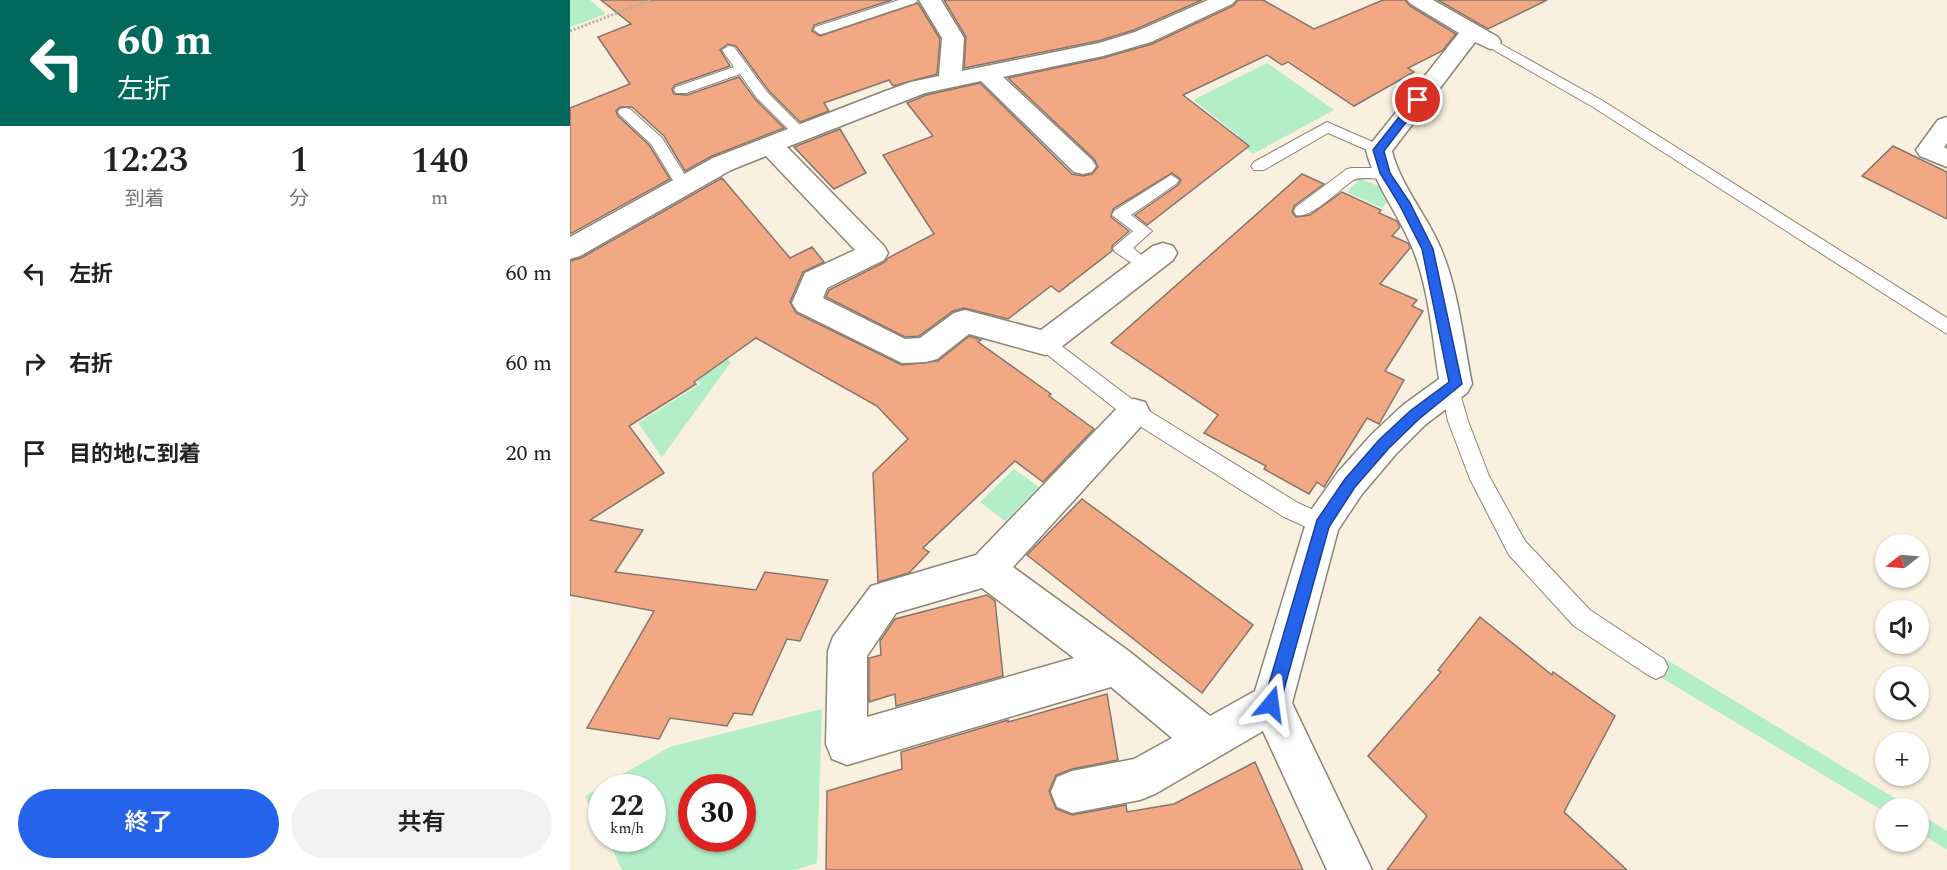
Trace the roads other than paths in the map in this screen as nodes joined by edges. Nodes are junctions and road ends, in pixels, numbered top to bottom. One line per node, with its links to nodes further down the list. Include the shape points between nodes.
1 (910, 0): 5 (lane)
2 (930, 0): 10 (street, via 953,38)
3 (1418, 0): 6 (street)
4 (1218, 2): 9 (street, via 1143,37)
5 (820, 30)
6 (1481, 37): 17 (street); 25 (lane, via 1598,104)
7 (729, 50): 8 (lane)
8 (743, 69): 11 (lane); 14 (lane, via 762,95)
9 (986, 74): 10 (street); 18 (street)
10 (950, 81): 14 (street, via 891,97)
11 (681, 90)
12 (625, 112): 21 (lane, via 657,141)
13 (1947, 125): 16 (street, via 1929,150)
14 (800, 132): 15 (street)
15 (769, 144): 21 (street); 26 (street, via 874,254 815,281 807,303 902,351 926,350 965,321)
16 (1947, 159)
17 (1382, 162): 19 (lane, via 1327,127); 22 (lane, via 1352,173); 27 (street, via 1428,249 1456,384)
18 (1083, 166)
19 (1259, 166)
20 (1171, 180): 24 (lane, via 1120,215 1144,231 1121,248)
21 (684, 186): 23 (street)
22 (1302, 211)
23 (570, 249)
24 (1155, 260): 26 (street)
25 (1947, 327)
26 (1045, 343): 28 (lane)
27 (1450, 388): 29 (street, via 1384,444); 32 (lane, via 1480,479 1517,548 1582,618)
28 (1134, 412): 29 (lane, via 1291,510); 30 (street)
29 (1322, 524): 33 (street)
30 (987, 569): 31 (street); 31 (street, via 884,599 847,651 847,744)
31 (1116, 666): 34 (street)
32 (1656, 667)
33 (1271, 704): 34 (street); 36 (street)
34 (1208, 741): 35 (street, via 1140,779)
35 (1072, 792)
36 (1350, 870)

